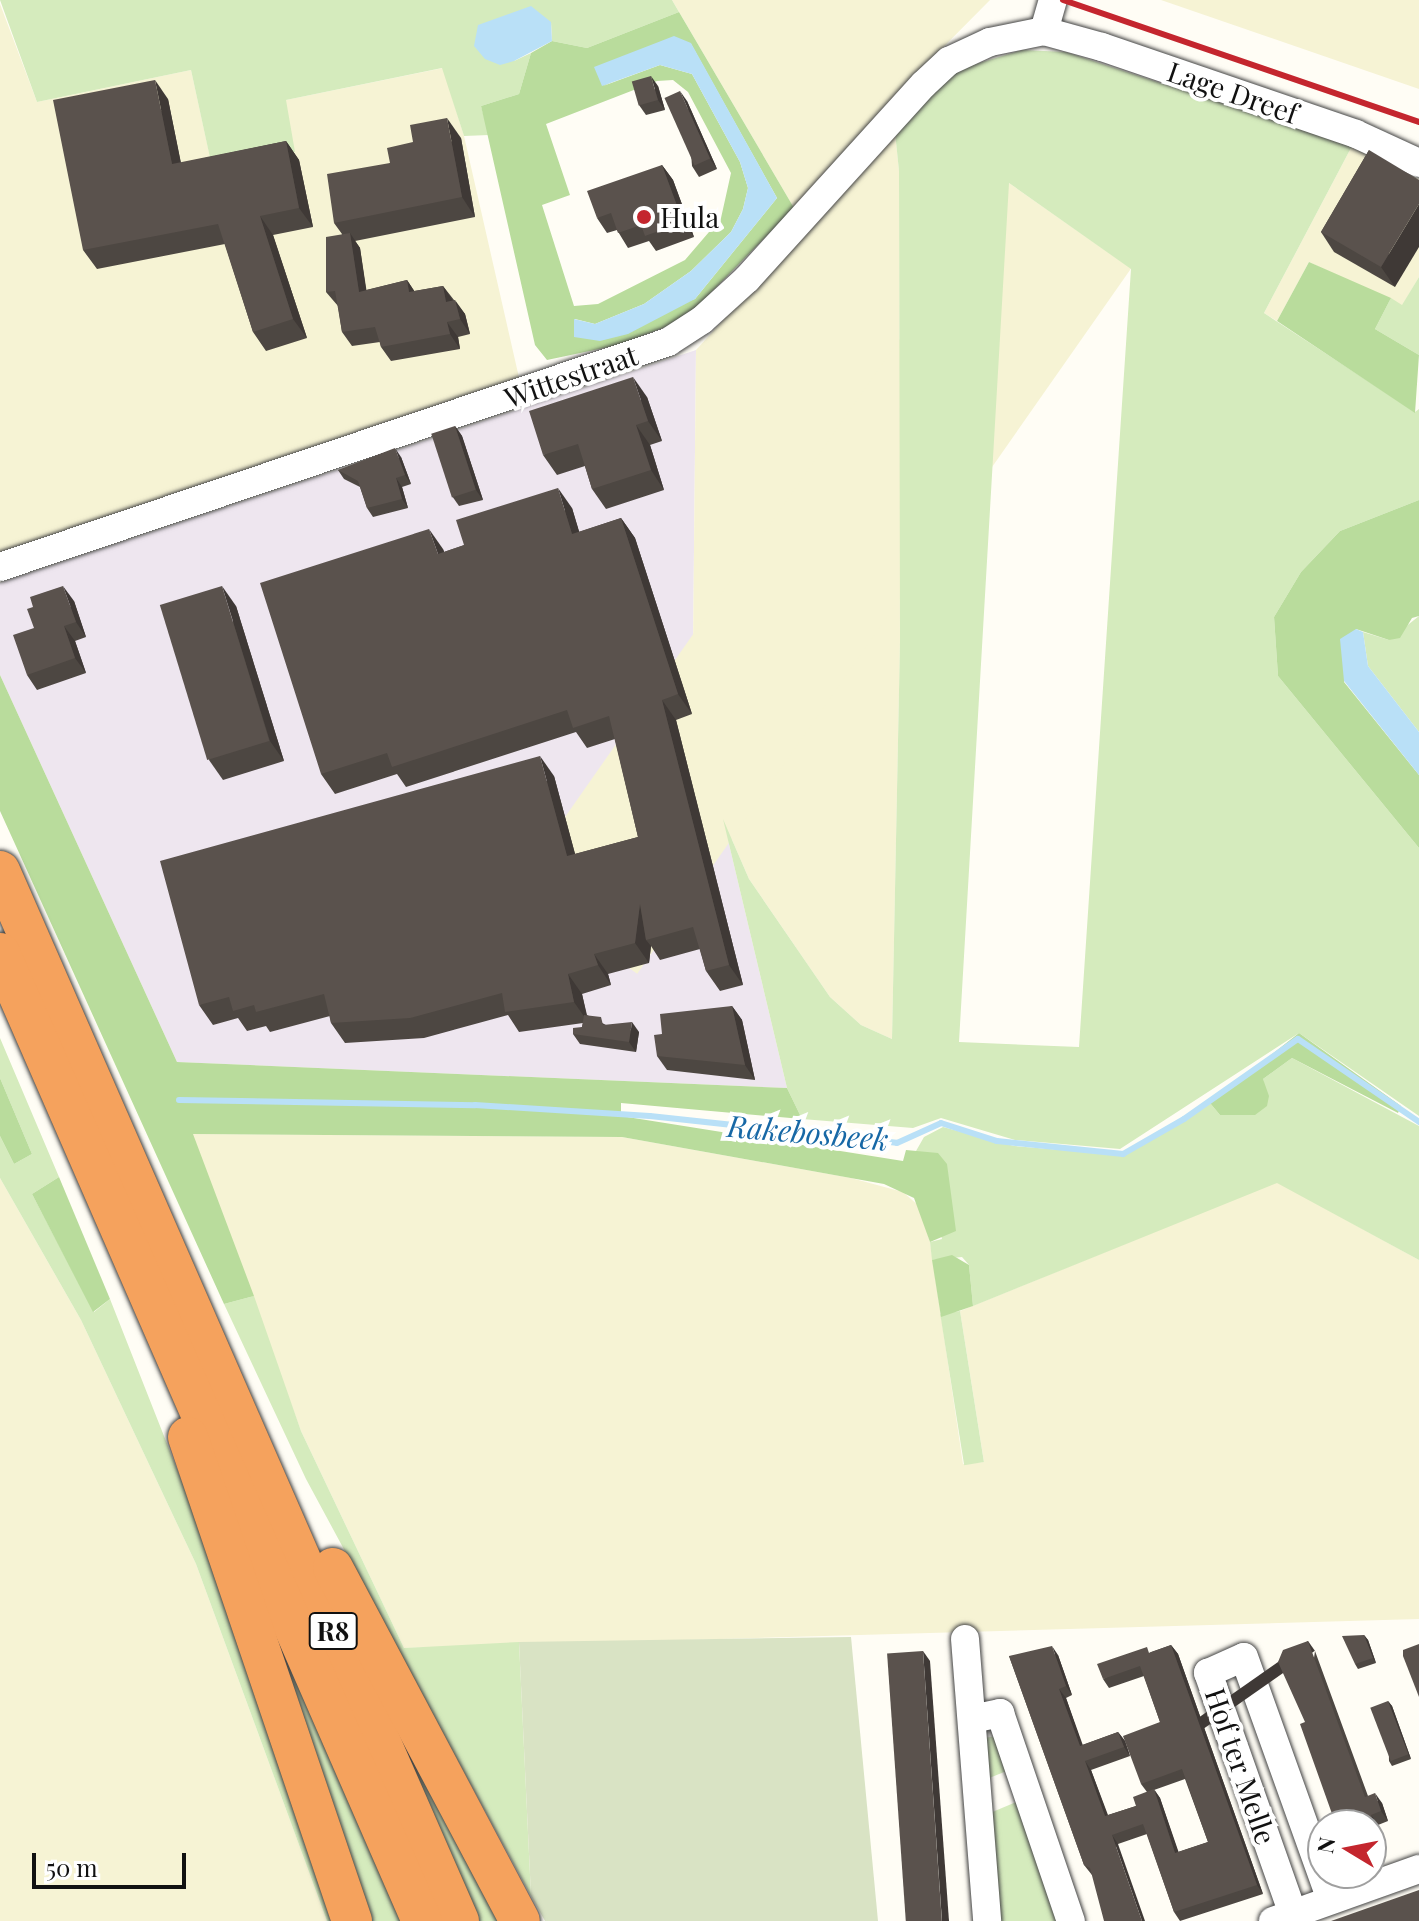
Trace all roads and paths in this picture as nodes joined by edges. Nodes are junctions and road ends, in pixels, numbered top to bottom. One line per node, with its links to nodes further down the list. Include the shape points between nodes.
1 (1053, 0): 2 (street)
2 (1044, 31): 3 (street, Lage Dreef, via 1356,134); 4 (street, Wittestraat, via 981,45 949,61 747,279 668,342)
3 (1419, 163)
4 (0, 567)
5 (0, 871): 7 (highway, R8)
6 (0, 953): 7 (highway, R8)
7 (191, 1343): 13 (highway, R8, via 190,1449); 14 (highway, R8); 15 (highway, R8); 16 (highway, R8, via 251,1401 377,1656)
8 (965, 1639): 9 (street)
9 (972, 1719): 17 (street); 18 (street, via 1000,1713)
10 (1419, 1869): 11 (street, Hof ter Melle)
11 (1331, 1900): 12 (street, Hof ter Melle); 12 (street, Hof ter Melle, via 1244,1657 1208,1673)
12 (1283, 1918)
13 (352, 1921)
14 (422, 1921)
15 (459, 1921)
16 (520, 1921)
17 (987, 1921)
18 (1071, 1921)

